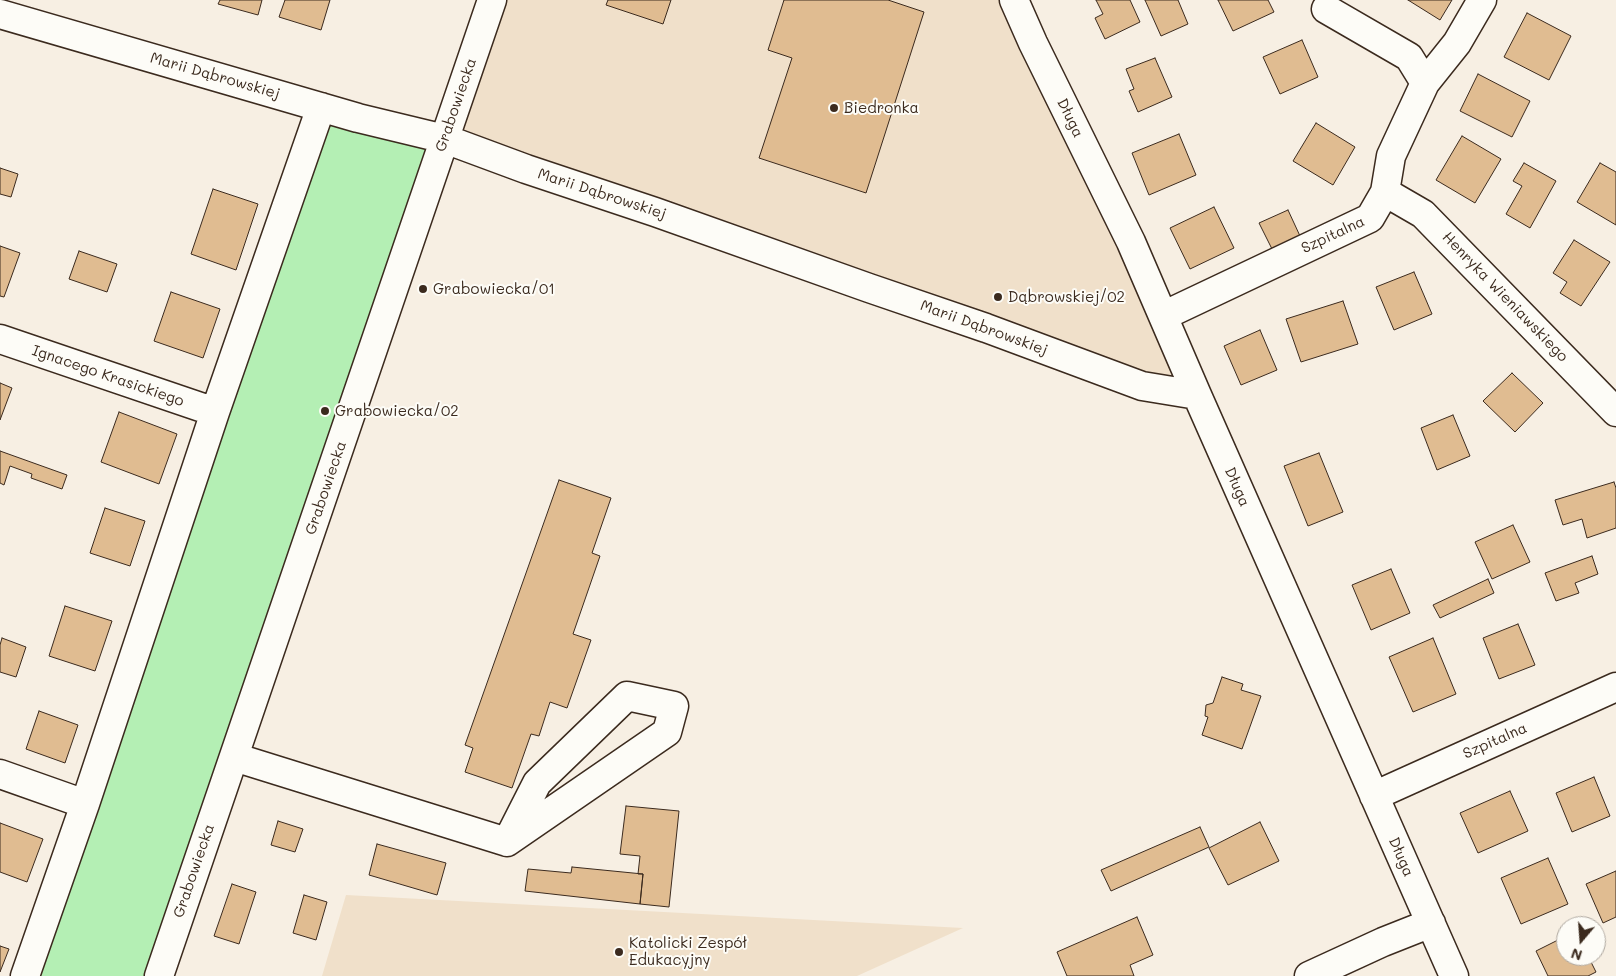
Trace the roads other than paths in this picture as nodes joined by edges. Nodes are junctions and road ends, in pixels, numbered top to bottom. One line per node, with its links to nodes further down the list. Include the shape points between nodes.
1 (492, 0): 8 (street, Grabowiecka)
2 (1014, 0): 10 (street, Długa, via 1131,242)
3 (1482, 0): 6 (street, Szpitalna, via 1457,43)
4 (1326, 9): 6 (street, via 1409,57)
5 (0, 14): 7 (street, Marii Dąbrowskiej)
6 (1425, 83): 9 (street, Szpitalna, via 1391,156)
7 (321, 107): 8 (street, Marii Dąbrowskiej); 13 (street)
8 (445, 139): 12 (street, Marii Dąbrowskiej, via 986,328 1142,386); 16 (street, Grabowiecka)
9 (1386, 192): 10 (street, Szpitalna, via 1370,218); 14 (street, Henryka Wieniawskiego, via 1423,214)
10 (1163, 316): 12 (street, Długa)
11 (0, 339): 13 (street, Ignacego Krasickiego)
12 (1197, 396): 18 (street, Długa)
13 (215, 412): 19 (street)
14 (1616, 412)
15 (1616, 687): 18 (street, Szpitalna)
16 (234, 757): 20 (street); 23 (street, Grabowiecka)
17 (0, 774): 19 (street)
18 (1374, 796): 21 (street, Długa)
19 (85, 804): 22 (street)
20 (507, 842): 20 (street, via 667,732 674,706 627,696 537,783)
21 (1430, 923): 24 (street); 25 (street, Długa)
22 (25, 976)
23 (159, 976)
24 (1309, 976)
25 (1454, 976)

